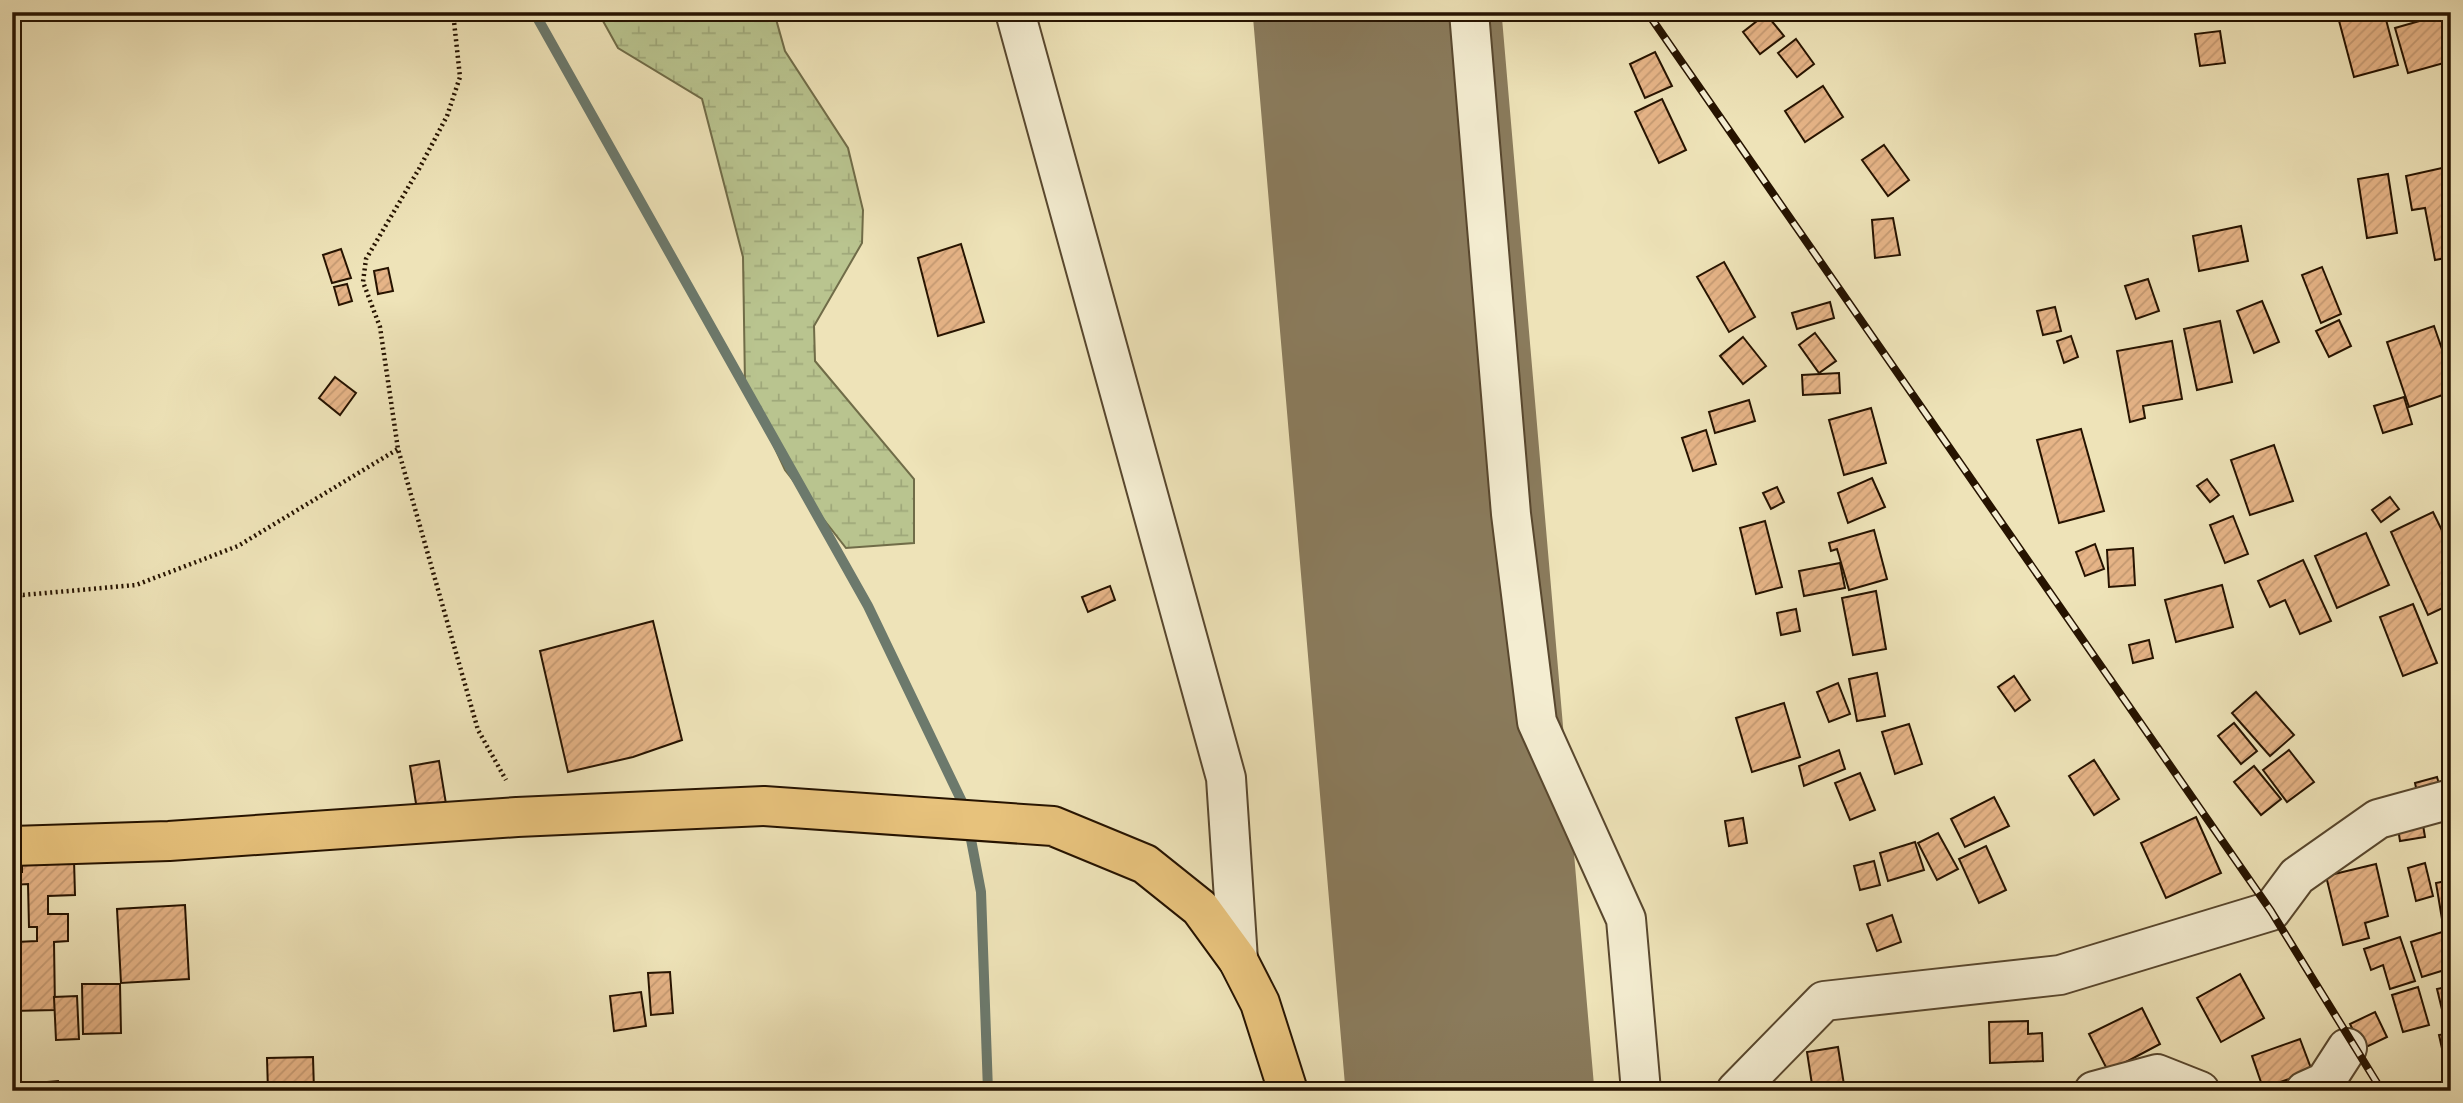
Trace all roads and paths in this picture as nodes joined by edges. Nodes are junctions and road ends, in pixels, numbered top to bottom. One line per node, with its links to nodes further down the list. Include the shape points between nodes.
1 (453, 12): 4 (path, via 460,77 447,116 366,259 363,282 380,327)
2 (1015, 12): 9 (street, via 1226,778)
3 (1469, 12): 12 (street, via 1511,514 1538,722 1626,919)
4 (398, 449): 5 (path, via 238,546 136,585); 7 (path, via 478,730 513,793)
5 (12, 593)
6 (2451, 799): 13 (street, via 2378,820 2297,876 2271,911 2060,975 1824,1001)
7 (517, 817): 8 (main road, via 169,841); 9 (main road, via 764,806 1053,826 1145,864 1200,908)
8 (12, 846)
9 (1238, 960): 11 (main road, via 1260,1003)
10 (2347, 1048): 16 (street, via 2325,1082)
11 (1288, 1091)
12 (1641, 1091)
13 (1736, 1091)
14 (2094, 1091): 15 (street, via 2157,1074)
15 (2200, 1091)
16 (2305, 1091)

